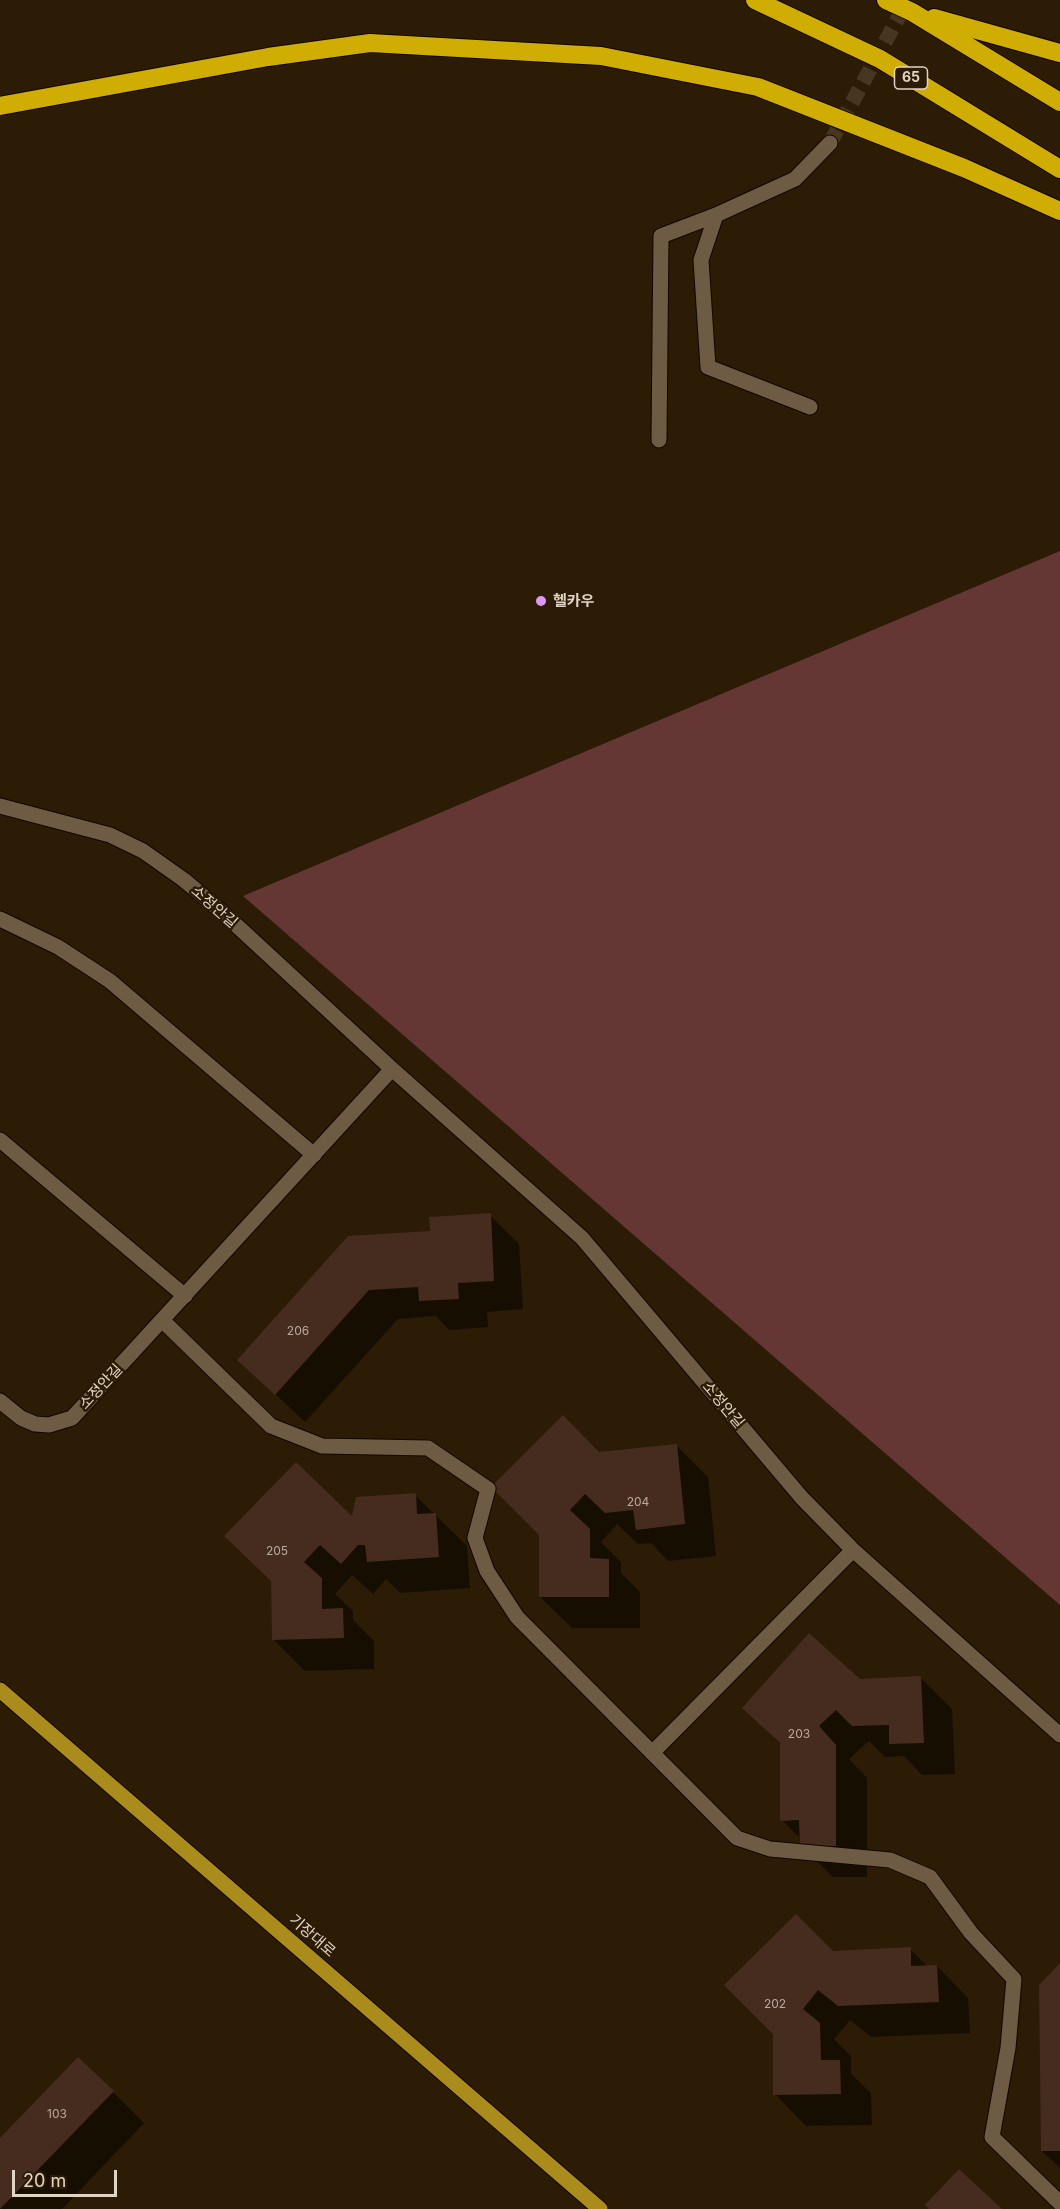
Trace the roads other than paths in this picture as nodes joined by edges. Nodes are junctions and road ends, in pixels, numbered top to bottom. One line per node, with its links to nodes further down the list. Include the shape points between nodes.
1 (755, 0): 8 (highway, 65, via 880,59)
2 (886, 0): 3 (highway)
3 (912, 12): 4 (highway); 5 (highway)
4 (1060, 53)
5 (1060, 102)
6 (0, 106): 9 (highway, via 268,57 370,43 601,56 758,87 964,168)
7 (830, 143): 10 (street, via 795,179)
8 (1060, 169)
9 (1060, 211)
10 (716, 214): 11 (street, via 701,260 708,367); 12 (street, via 661,236)
11 (810, 407)
12 (659, 440)
13 (0, 806): 15 (street, 소정안길, via 110,835 143,851 222,912)
14 (0, 919): 17 (street, via 58,947 110,981)
15 (392, 1069): 17 (street, 소정안길); 21 (street, 소정안길, via 582,1238 802,1498)
16 (0, 1140): 18 (street)
17 (314, 1155): 18 (street, 소정안길)
18 (185, 1296): 19 (street, 소정안길)
19 (163, 1321): 20 (street, 소정안길, via 72,1418 49,1425 35,1424); 24 (street, via 271,1426 322,1446 428,1448 488,1489 475,1538 487,1571 517,1617)
20 (0, 1401)
21 (854, 1550): 23 (street, 소정안길); 24 (street)
22 (0, 1690): 26 (main road, 기장대로)
23 (1060, 1735)
24 (652, 1753): 25 (street, via 737,1838 770,1848 890,1860 930,1877 971,1933 1014,1979 1008,2048 992,2137)
25 (1060, 2203)
26 (600, 2209)

